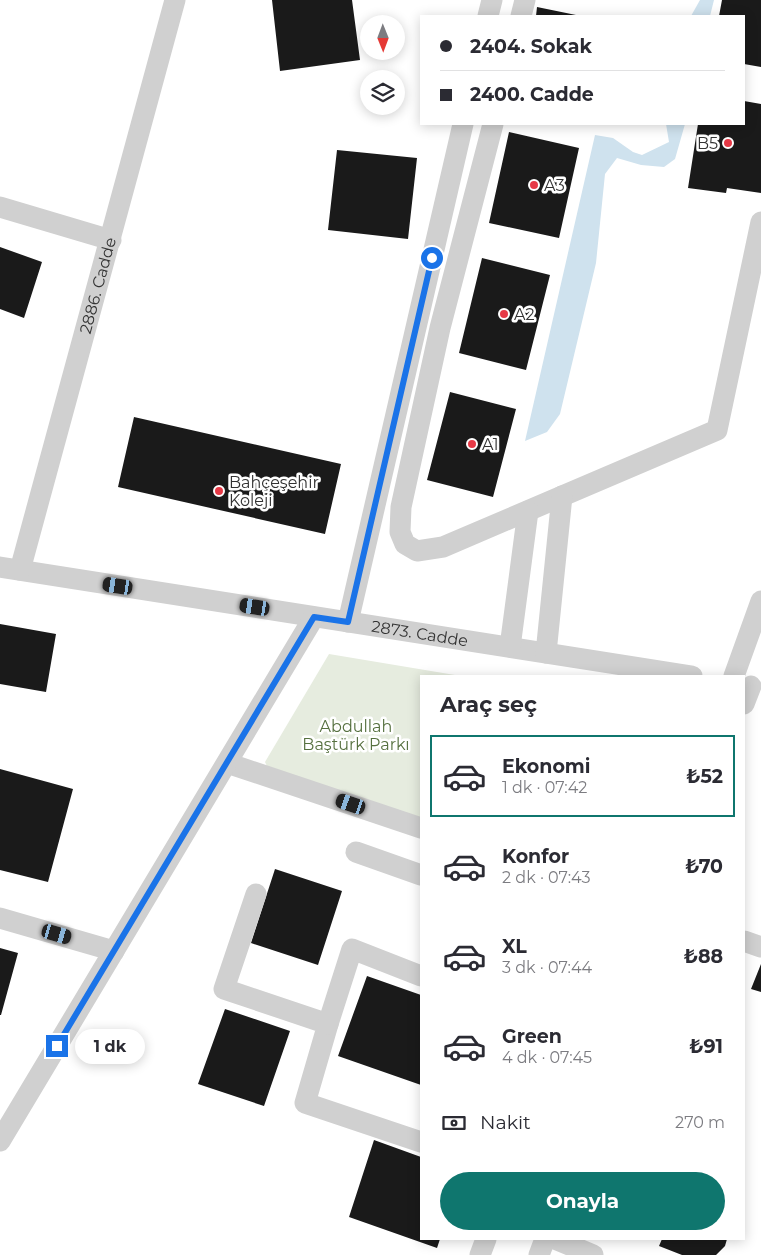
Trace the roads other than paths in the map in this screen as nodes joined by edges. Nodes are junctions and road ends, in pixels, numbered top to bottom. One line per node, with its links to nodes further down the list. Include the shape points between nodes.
1 (175, 0): 10 (street, 2886. Cadde)
2 (492, 0): 4 (street)
3 (525, 0): 5 (street)
4 (488, 15)
5 (521, 15)
6 (463, 125): 16 (street)
7 (493, 125): 12 (street, via 440,328 400,507 400,532 404,544 417,551 431,550)
8 (0, 207): 10 (street)
9 (761, 222): 11 (street, via 717,430)
10 (111, 240): 13 (street, 2886. Cadde)
11 (562, 496): 12 (street); 18 (street)
12 (528, 511): 17 (street)
13 (10, 569): 15 (street, 2873. Cadde)
14 (761, 601): 20 (street)
15 (314, 617): 16 (street, 2873. Cadde); 21 (street)
16 (348, 622): 17 (street, 2873. Cadde)
17 (510, 648): 18 (street, 2873. Cadde)
18 (546, 653): 19 (street, 2873. Cadde)
19 (679, 675)
20 (747, 688)
21 (227, 763): 22 (street); 29 (street)
22 (420, 828)
23 (356, 852): 24 (street)
24 (420, 875)
25 (256, 894): 31 (street, via 224,989)
26 (0, 918): 29 (street)
27 (745, 941): 28 (street)
28 (761, 947)
29 (114, 951): 32 (street)
30 (420, 970): 31 (street, via 352,949)
31 (328, 1024): 33 (street, via 305,1103)
32 (0, 1141)
33 (420, 1142)
34 (486, 1240): 37 (street)
35 (546, 1240): 38 (street)
36 (557, 1240): 39 (street)
37 (480, 1255)
38 (540, 1255)
39 (593, 1255)

